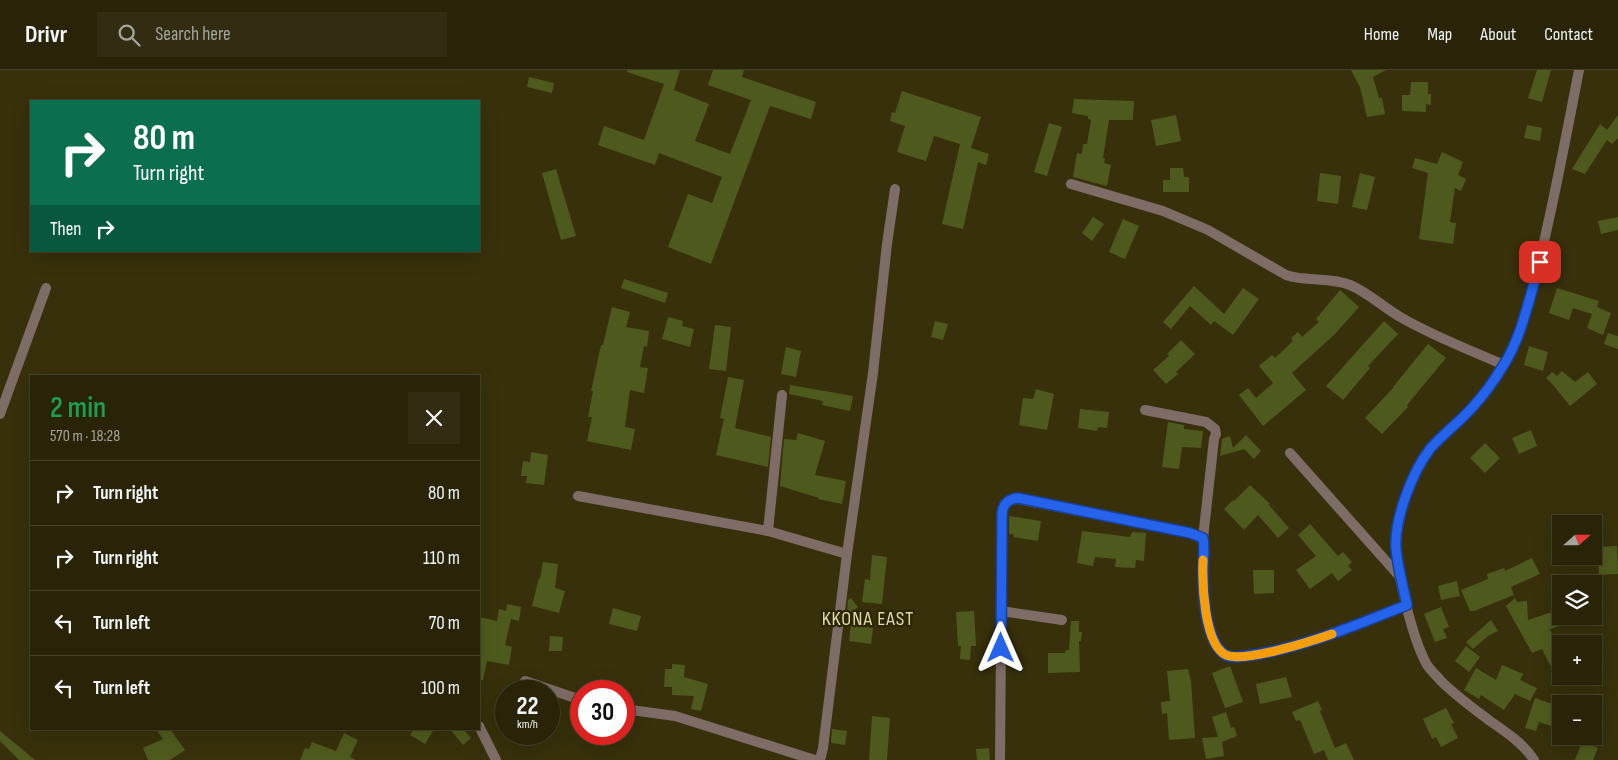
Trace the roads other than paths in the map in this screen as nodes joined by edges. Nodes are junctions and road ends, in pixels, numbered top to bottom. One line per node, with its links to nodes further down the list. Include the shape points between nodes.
1 (1580, 70): 5 (street, via 1540,262 1519,333)
2 (1071, 184): 5 (street, via 1163,211 1208,230 1286,275 1349,285 1400,317)
3 (895, 189): 13 (street)
4 (46, 288): 8 (street)
5 (1504, 365): 14 (street, via 1472,408 1431,449 1412,479 1396,532)
6 (782, 395): 11 (street)
7 (1145, 410): 12 (street, via 1206,422 1215,429)
8 (0, 414)
9 (1290, 453): 14 (street)
10 (578, 496): 11 (street)
11 (768, 532): 13 (street)
12 (1203, 538): 15 (street, via 1206,611 1216,645 1228,656 1248,656 1296,645); 16 (street, via 1013,499 1006,502 1002,514)
13 (847, 554): 22 (street)
14 (1401, 578): 15 (street)
15 (1407, 605): 24 (street, via 1427,664 1447,687 1508,734)
16 (1001, 611): 17 (street); 23 (street)
17 (1062, 620)
18 (635, 711): 21 (street, via 675,716)
19 (480, 728): 20 (street)
20 (496, 760)
21 (815, 760)
22 (820, 760)
23 (1000, 760)
24 (1534, 760)

